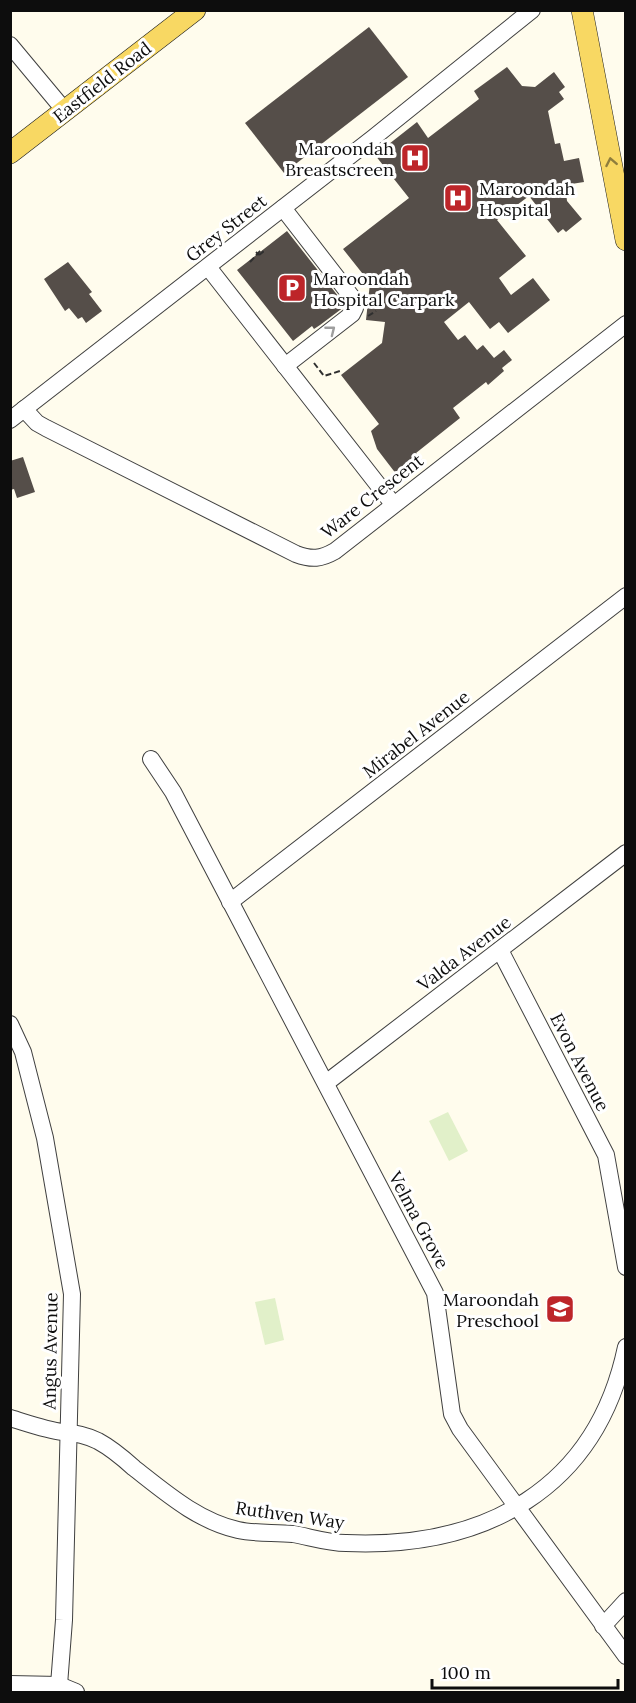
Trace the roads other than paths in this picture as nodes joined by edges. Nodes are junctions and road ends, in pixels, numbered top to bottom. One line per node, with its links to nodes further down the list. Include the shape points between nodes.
1 (195, 10): 6 (main road, Eastfield Road)
2 (538, 10): 4 (street, Grey Street)
3 (582, 10): 9 (main road, one-way to 3)
4 (527, 15): 8 (street, Grey Street)
5 (10, 45): 6 (street)
6 (65, 111): 7 (main road, Eastfield Road)
7 (10, 153)
8 (283, 208): 10 (street, Grey Street); 12 (street, one-way to 8, via 355,308 351,296)
9 (626, 240)
10 (208, 267): 12 (street); 13 (street, Grey Street)
11 (626, 324): 15 (street, Ware Crescent)
12 (285, 366): 15 (street)
13 (24, 409): 14 (street, Grey Street); 15 (street, Ware Crescent, via 37,423 309,558 318,559 335,551)
14 (10, 420)
15 (393, 504)
16 (626, 596): 19 (street, Mirabel Avenue)
17 (151, 759): 19 (street, Velma Grove, via 173,792)
18 (626, 852): 20 (street, Valda Avenue)
19 (230, 902): 22 (street, Velma Grove)
20 (500, 950): 22 (street, Valda Avenue); 23 (street, Evon Avenue, via 606,1155)
21 (10, 1024): 26 (street, Angus Avenue, via 23,1052 45,1138 72,1294)
22 (326, 1083): 27 (street, Velma Grove, via 435,1293 452,1414)
23 (626, 1267)
24 (626, 1347): 27 (street, via 613,1394 590,1438 550,1483)
25 (10, 1418): 26 (street, Ruthven Way)
26 (68, 1432): 27 (street, Ruthven Way, via 99,1441 197,1514 239,1530 344,1543 396,1543 445,1536); 32 (street, Angus Avenue)
27 (517, 1508): 29 (street, Velma Grove)
28 (626, 1601): 29 (street)
29 (603, 1626): 30 (street, Velma Grove)
30 (626, 1656)
31 (10, 1684): 32 (street)
32 (59, 1685): 33 (street)
33 (76, 1692)

